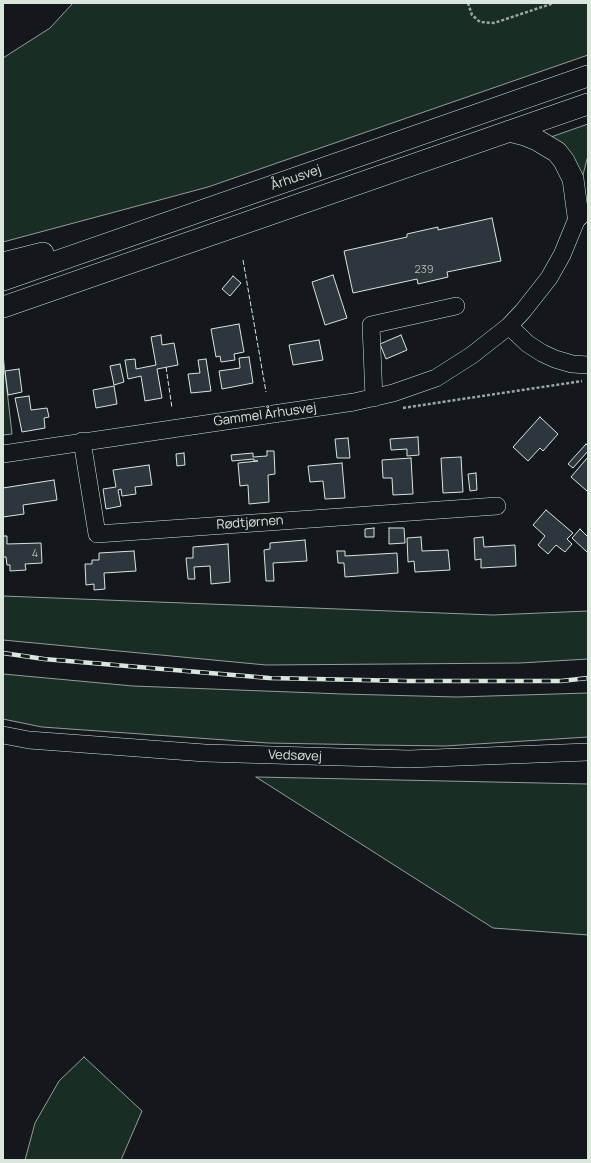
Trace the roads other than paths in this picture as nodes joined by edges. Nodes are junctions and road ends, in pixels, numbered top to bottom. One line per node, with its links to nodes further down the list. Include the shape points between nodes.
1 (588, 76): 5 (main road, Århusvej)
2 (588, 104): 3 (main road, Århusvej)
3 (509, 131): 6 (main road, via 537,140 557,152 573,179); 10 (main road, Århusvej)
4 (588, 187): 6 (main road)
5 (208, 209): 7 (main road); 8 (main road, Århusvej)
6 (578, 216): 11 (street, Gammel Århusvej, via 562,255 549,278)
7 (3, 263)
8 (3, 280)
9 (456, 306): 13 (street, via 371,325)
10 (3, 307)
11 (509, 326): 12 (street, via 528,344 555,359); 13 (street, Gammel Århusvej, via 472,355 436,378)
12 (588, 365)
13 (374, 398): 14 (street, Gammel Århusvej)
14 (82, 442): 15 (street, Gammel Århusvej); 16 (street, Rødtjørnen, via 97,534)
15 (3, 454)
16 (497, 506)
17 (3, 735): 18 (street, Vedsøvej, via 29,740 198,753 409,759)
18 (588, 752)

